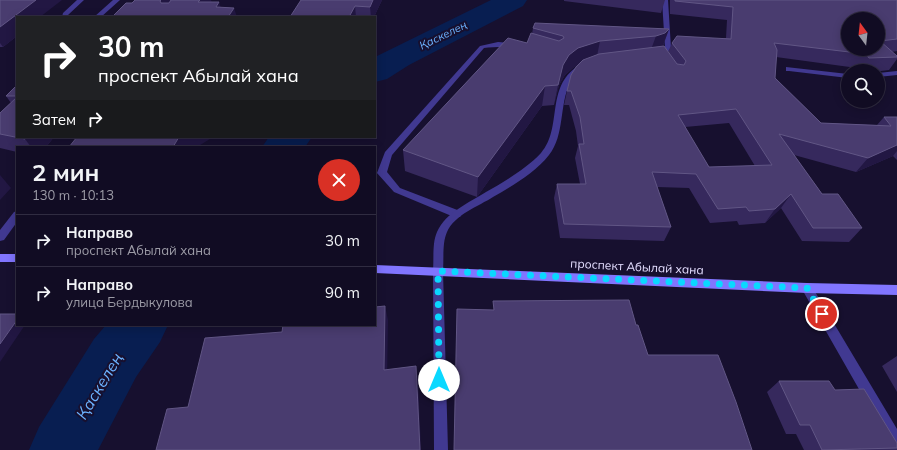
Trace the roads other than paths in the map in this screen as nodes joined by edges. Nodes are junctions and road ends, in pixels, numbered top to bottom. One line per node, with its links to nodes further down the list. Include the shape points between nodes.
1 (80, 0): 4 (street)
2 (117, 0): 5 (street)
3 (665, 0): 7 (street, via 668,48 664,59)
4 (65, 16)
5 (98, 16)
6 (521, 48): 13 (street, via 494,43 482,47 388,154 382,173 397,190)
7 (646, 59)
8 (588, 66): 13 (street, via 578,70 566,83 555,133 546,153 528,169)
9 (789, 69): 12 (street)
10 (897, 73): 11 (street)
11 (885, 74)
12 (841, 75)
13 (457, 214): 19 (street, via 442,231)
14 (16, 216): 15 (street)
15 (0, 237)
16 (0, 258): 17 (main road)
17 (16, 258)
18 (376, 269): 19 (main road, проспект Абылай хана)
19 (438, 271): 20 (main road, проспект Абылай хана); 23 (street)
20 (807, 288): 21 (main road, проспект Абылай хана); 22 (street)
21 (897, 290)
22 (897, 442)
23 (441, 450)

